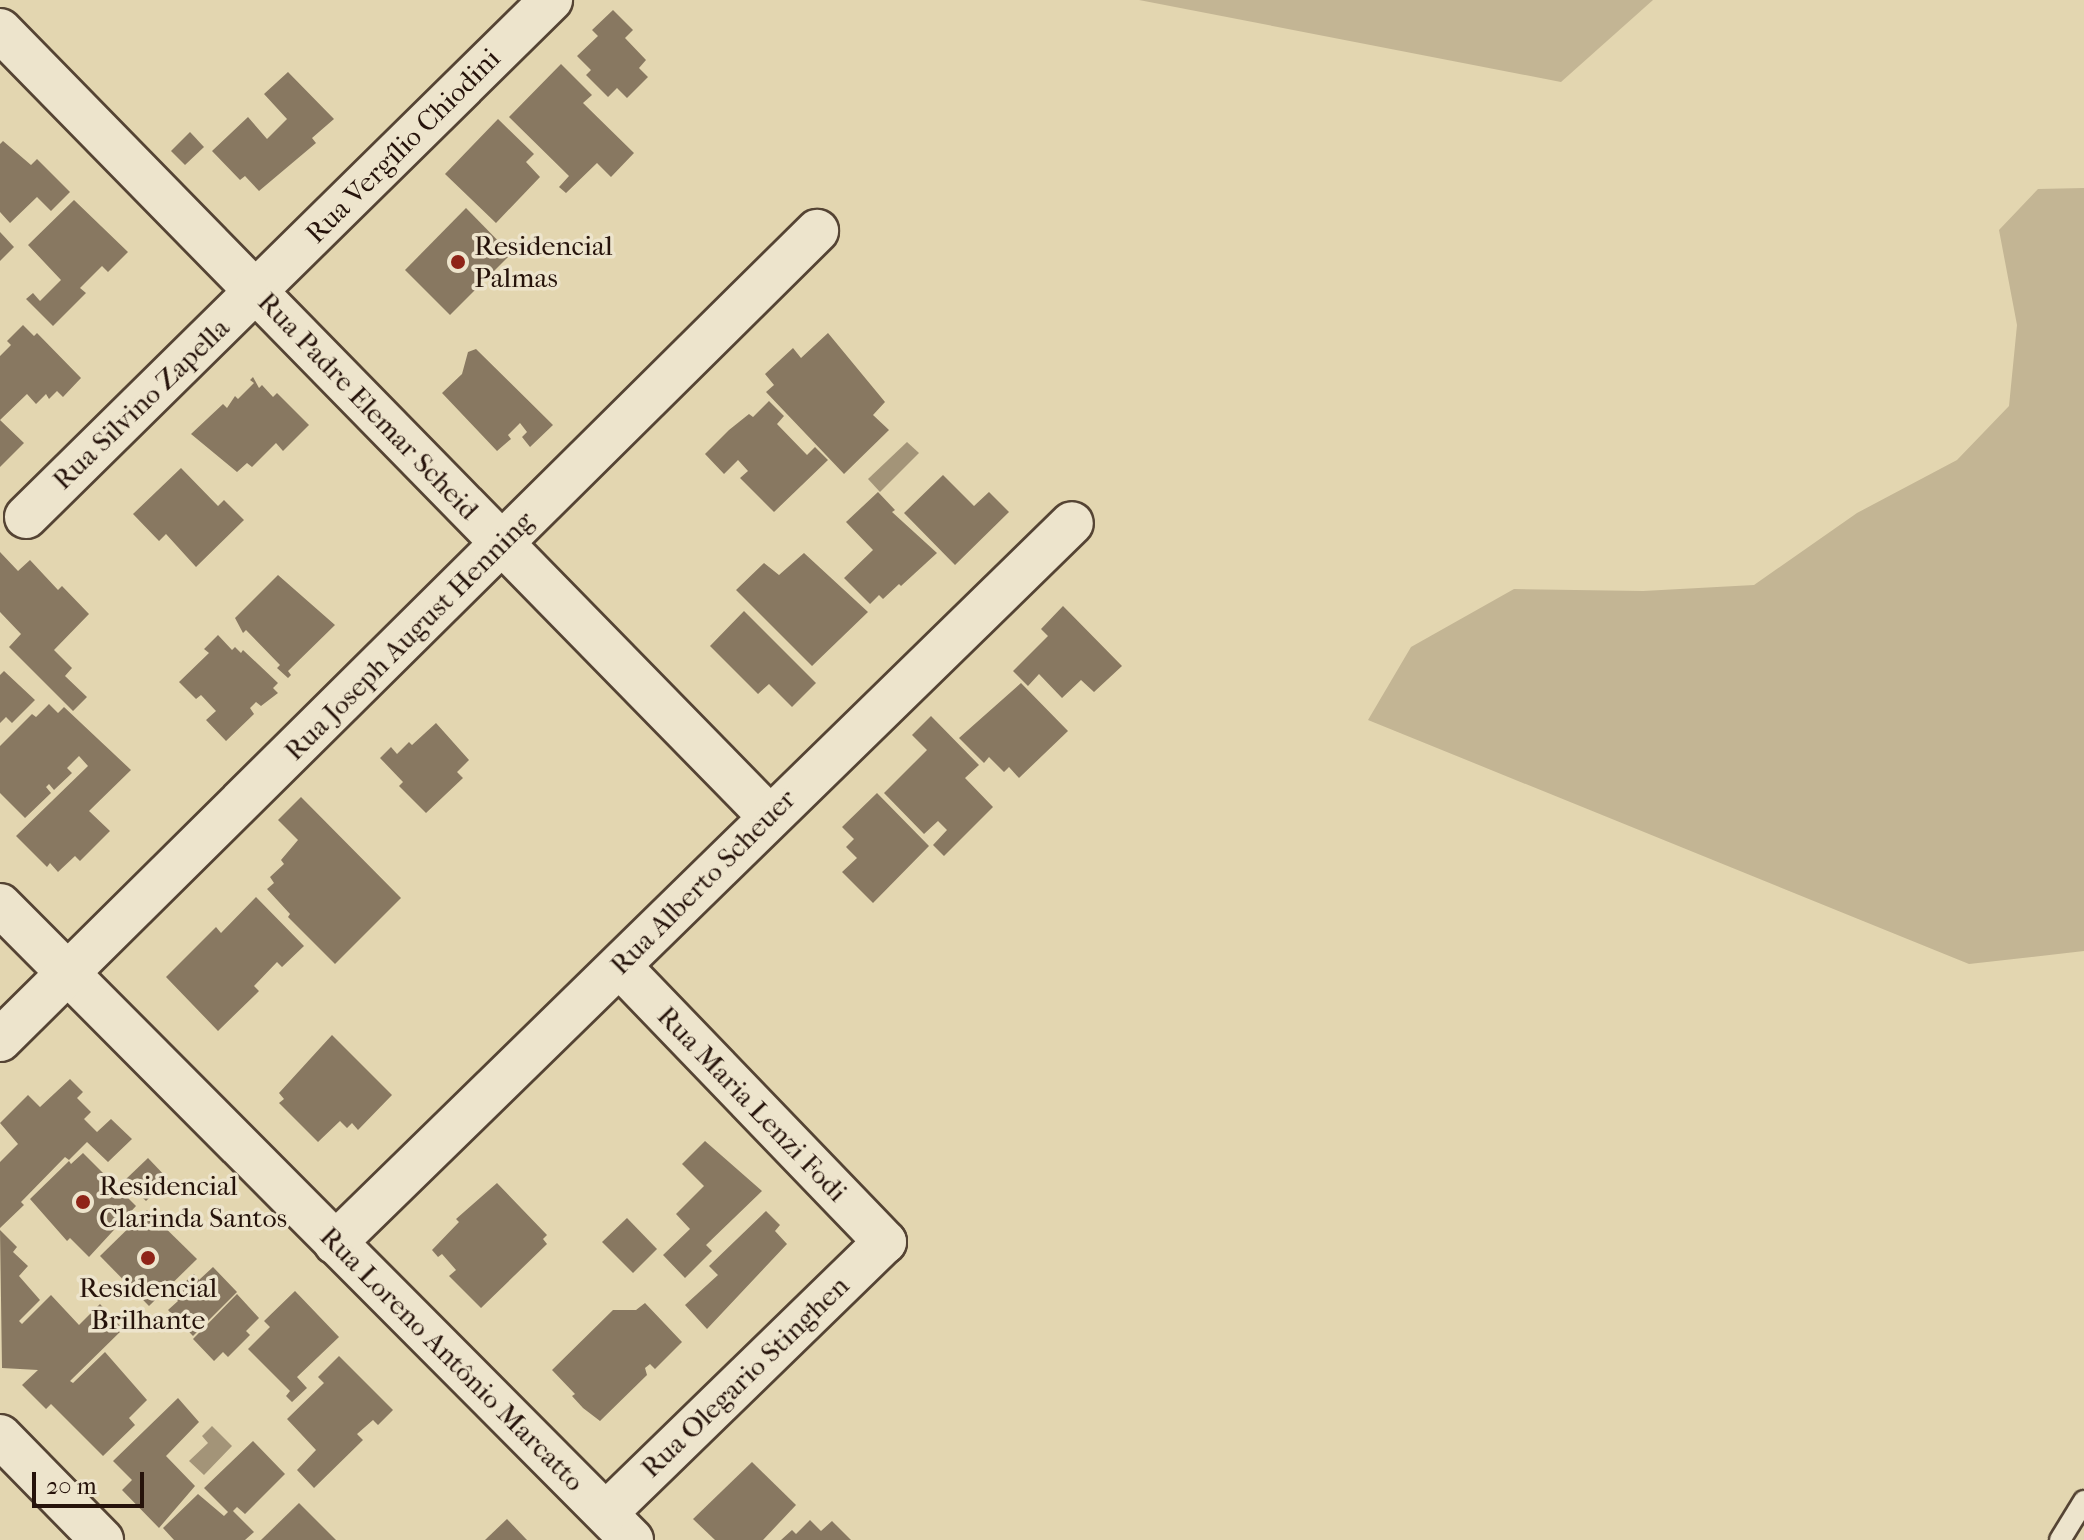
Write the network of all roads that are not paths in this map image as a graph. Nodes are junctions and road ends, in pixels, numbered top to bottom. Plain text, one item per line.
1 (551, 0) edge
2 (0, 30) edge
3 (817, 231) dead end
4 (255, 292) junction
5 (26, 517) dead end
6 (1072, 523) dead end
7 (502, 543) junction
8 (769, 816) junction
9 (0, 905) edge
10 (619, 966) junction
11 (67, 974) junction
12 (0, 1040) edge
13 (885, 1242) joint
14 (335, 1243) junction
15 (0, 1436) edge
16 (2084, 1501) edge
17 (619, 1526) edge
18 (102, 1540) edge
19 (2060, 1540) edge

1 - 4 street, Rua Vergílio Chiodini
2 - 4 street, Rua Padre Elemar Scheid
3 - 7 street, Rua Joseph August Henning
4 - 5 street, Rua Silvino Zapella
4 - 7 street, Rua Padre Elemar Scheid
6 - 8 street, Rua Alberto Scheuer
7 - 8 street, Rua Padre Elemar Scheid
7 - 11 street, Rua Joseph August Henning
8 - 10 street, Rua Alberto Scheuer
9 - 11 street, Rua Loreno Antônio Marcatto
10 - 13 street, Rua Maria Lenzi Fodi
10 - 14 street, Rua Alberto Scheuer
11 - 12 street, Rua Joseph August Henning
11 - 14 street, Rua Loreno Antônio Marcatto
13 - 17 street, Rua Olegario Stinghen
14 - 17 street, Rua Loreno Antônio Marcatto
15 - 18 street
16 - 19 lane

